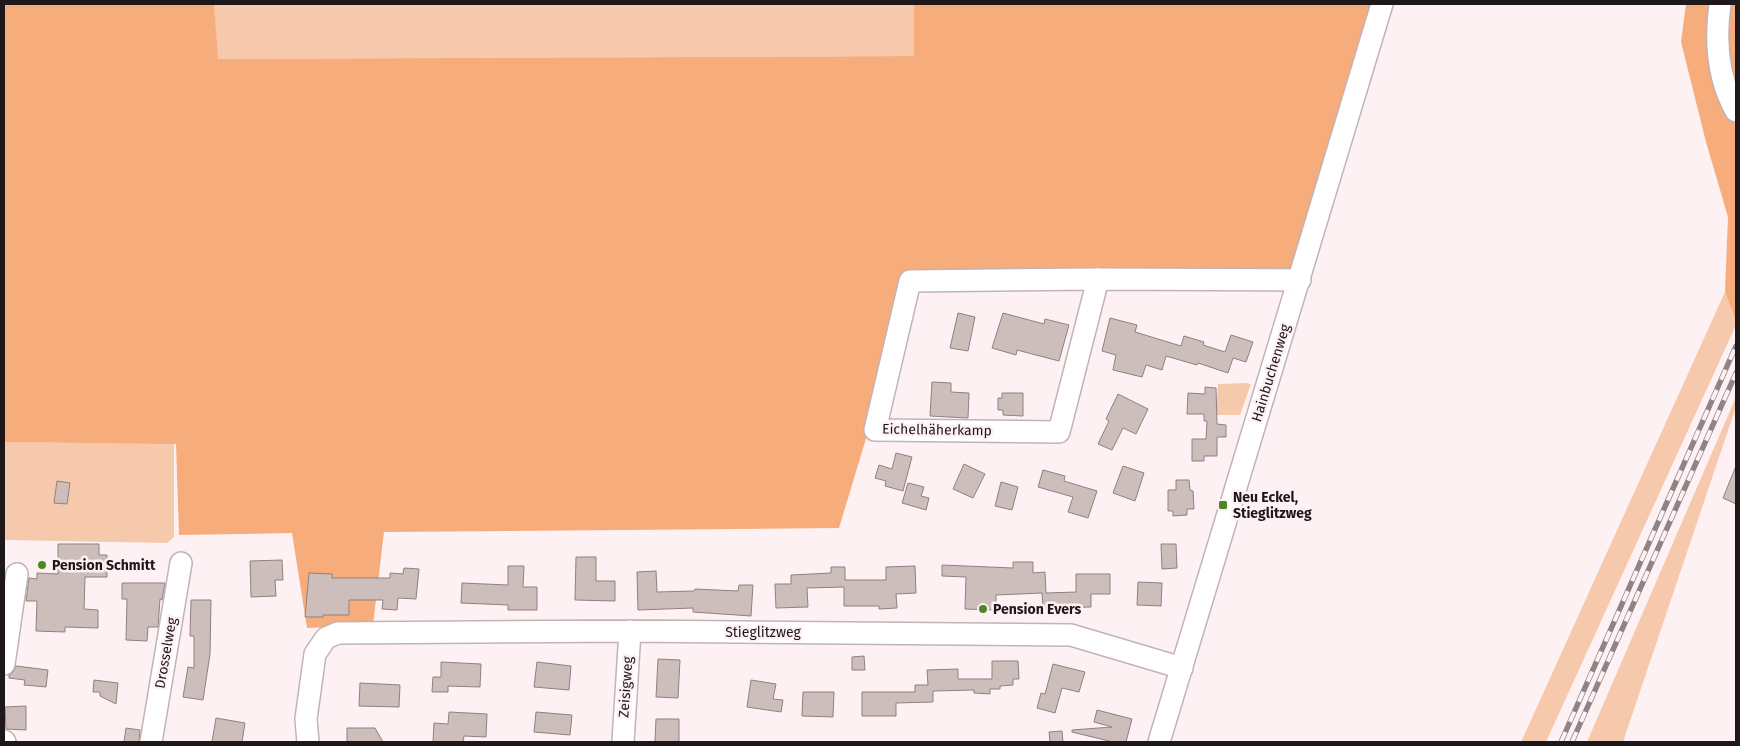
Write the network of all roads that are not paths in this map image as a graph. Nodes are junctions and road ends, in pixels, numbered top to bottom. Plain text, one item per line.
1 (1382, 4) edge
2 (1720, 4) edge
3 (1736, 111) edge
4 (1098, 279) junction
5 (1300, 280) junction
6 (181, 563) dead end
7 (17, 574) dead end
8 (630, 631) junction
9 (4, 664) edge
10 (1182, 668) junction
11 (151, 742) edge
12 (308, 742) edge
13 (623, 742) edge
14 (1159, 742) edge

1 - 5 street, Hainbuchenweg
2 - 3 street
4 - 4 street, Eichelhäherkamp
4 - 5 street, Eichelhäherkamp
5 - 10 street, Hainbuchenweg
6 - 11 street, Drosselweg
7 - 9 street
8 - 10 street, Stieglitzweg
8 - 12 street, Stieglitzweg
8 - 13 street, Zeisigweg
10 - 14 street, Hainbuchenweg

